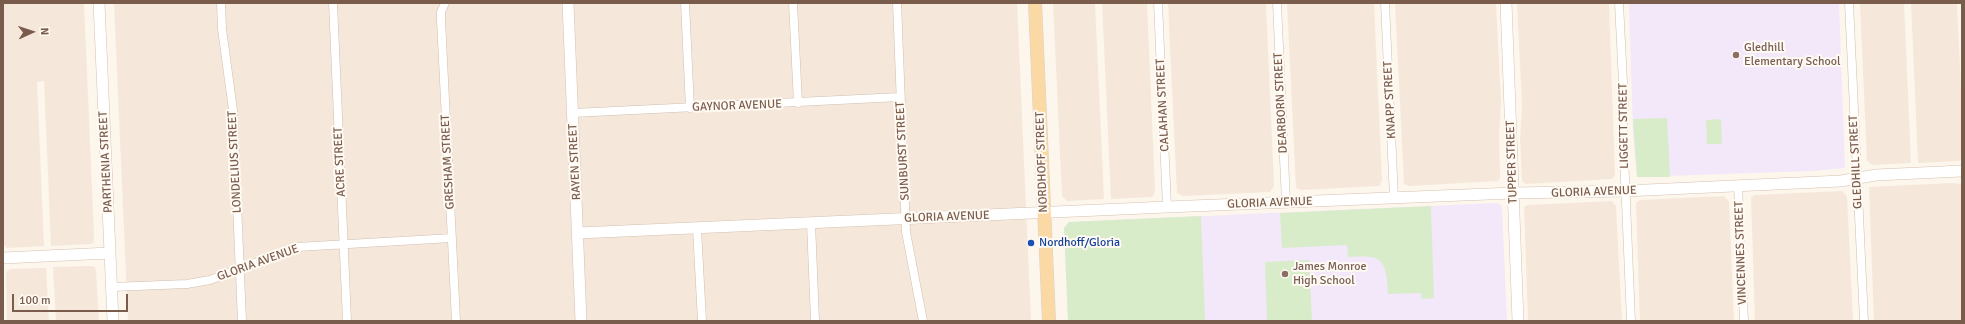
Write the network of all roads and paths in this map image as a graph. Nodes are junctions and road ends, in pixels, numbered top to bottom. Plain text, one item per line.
1 (99, 3) edge
2 (221, 3) edge
3 (332, 3) edge
4 (444, 3) edge
5 (568, 3) edge
6 (685, 3) edge
7 (793, 3) edge
8 (896, 3) edge
9 (1035, 3) edge
10 (1158, 3) edge
11 (1276, 3) edge
12 (1385, 3) edge
13 (1506, 3) edge
14 (1619, 3) edge
15 (1849, 3) edge
16 (900, 97) junction
17 (798, 103) junction
18 (690, 108) junction
19 (573, 113) junction
20 (1962, 171) edge
21 (1857, 178) junction
22 (1738, 185) junction
23 (1626, 191) junction
24 (1513, 193) junction
25 (1394, 198) junction
26 (1286, 202) junction
27 (1167, 207) junction
28 (1044, 212) junction
29 (907, 218) junction
30 (811, 223) junction
31 (697, 229) junction
32 (578, 233) junction
33 (452, 238) junction
34 (343, 243) junction
35 (110, 253) junction
36 (3, 258) edge
37 (240, 267) junction
38 (112, 287) junction
39 (113, 321) edge
40 (242, 321) edge
41 (347, 321) edge
42 (456, 321) edge
43 (581, 321) edge
44 (702, 321) edge
45 (815, 321) edge
46 (923, 321) edge
47 (1049, 321) edge
48 (1518, 321) edge
49 (1632, 321) edge
50 (1744, 321) edge
51 (1864, 321) edge

1 - 35 street, PARTHENIA STREET
2 - 37 street, LONDELIUS STREET
3 - 34 street, ACRE STREET
4 - 33 street, GRESHAM STREET
5 - 19 street, RAYEN STREET
6 - 18 street
7 - 17 street
8 - 16 street, SUNBURST STREET
9 - 28 main road, NORDHOFF STREET
10 - 27 street, CALAHAN STREET
11 - 26 street, DEARBORN STREET
12 - 25 street, KNAPP STREET
13 - 24 street, TUPPER STREET
14 - 23 street, LIGGETT STREET
15 - 21 street, GLEDHILL STREET
16 - 17 street, GAYNOR AVENUE
16 - 29 street, SUNBURST STREET
17 - 18 street, GAYNOR AVENUE
18 - 19 street, GAYNOR AVENUE
19 - 32 street, RAYEN STREET
20 - 21 street, GLORIA AVENUE
21 - 22 street, GLORIA AVENUE
21 - 51 street, GLEDHILL STREET
22 - 23 street, GLORIA AVENUE
22 - 50 street, VINCENNES STREET
23 - 24 street, GLORIA AVENUE
23 - 49 street, LIGGETT STREET
24 - 25 street, GLORIA AVENUE
24 - 48 street, TUPPER STREET
25 - 26 street, GLORIA AVENUE
26 - 27 street, GLORIA AVENUE
27 - 28 street, GLORIA AVENUE
28 - 29 street, GLORIA AVENUE
28 - 47 main road, NORDHOFF STREET
29 - 30 street, GLORIA AVENUE
29 - 46 street, SUNBURST STREET
30 - 31 street, GLORIA AVENUE
30 - 45 street
31 - 32 street, GLORIA AVENUE
31 - 44 street
32 - 43 street, RAYEN STREET
33 - 34 street, GLORIA AVENUE
33 - 42 street, GRESHAM STREET
34 - 37 street, GLORIA AVENUE
34 - 41 street, ACRE STREET
35 - 36 street
35 - 38 street, PARTHENIA STREET
37 - 38 street, GLORIA AVENUE
37 - 40 street, LONDELIUS STREET
38 - 39 street, PARTHENIA STREET

